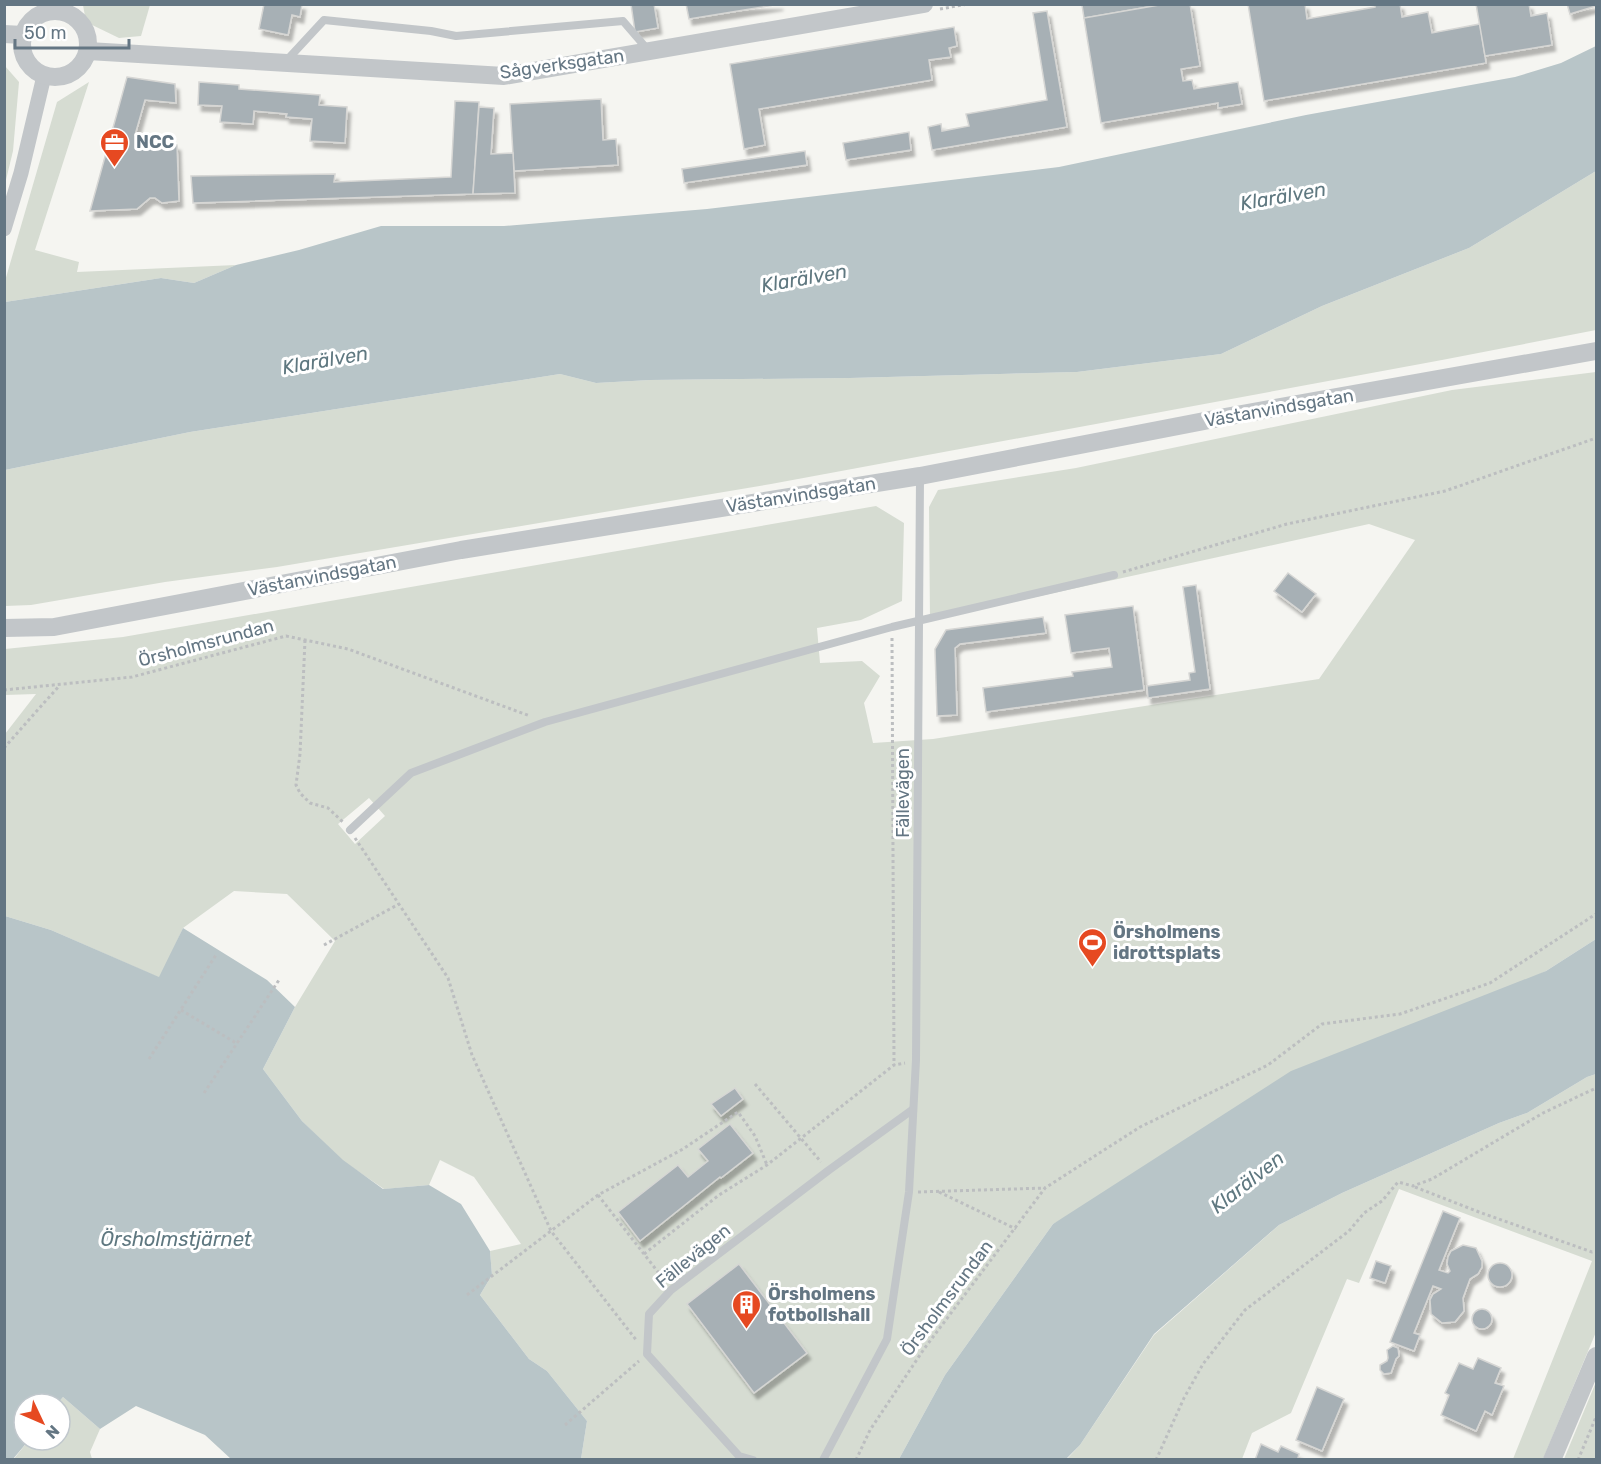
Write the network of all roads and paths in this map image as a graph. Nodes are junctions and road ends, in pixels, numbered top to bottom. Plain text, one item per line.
1 (924, 4) edge
2 (58, 8) edge
3 (4, 34) edge
4 (23, 35) junction
5 (88, 51) junction
6 (649, 51) junction
7 (284, 63) junction
8 (44, 76) junction
9 (4, 229) edge
10 (1596, 351) edge
11 (1596, 438) edge
12 (920, 476) junction
13 (1114, 575) joint
14 (919, 621) junction
15 (892, 627) junction
16 (4, 628) edge
17 (304, 640) junction
18 (60, 685) junction
19 (4, 690) edge
20 (545, 722) junction
21 (4, 748) edge
22 (350, 830) junction
23 (399, 904) junction
24 (1596, 914) edge
25 (324, 945) dead end
26 (216, 955) dead end
27 (279, 980) dead end
28 (181, 1010) junction
29 (236, 1043) junction
30 (148, 1059) dead end
31 (916, 1060) junction
32 (894, 1065) junction
33 (755, 1084) dead end
34 (1596, 1088) edge
35 (204, 1093) dead end
36 (912, 1110) junction
37 (801, 1139) junction
38 (767, 1165) junction
39 (829, 1170) junction
40 (1413, 1186) junction
41 (1046, 1188) junction
42 (936, 1191) junction
43 (909, 1192) junction
44 (598, 1195) junction
45 (1016, 1229) junction
46 (551, 1231) junction
47 (1596, 1251) edge
48 (644, 1254) junction
49 (672, 1290) junction
50 (467, 1295) dead end
51 (648, 1354) junction
52 (1596, 1356) edge
53 (1596, 1418) edge
54 (566, 1425) dead end
55 (753, 1460) edge
56 (823, 1460) edge
57 (856, 1460) edge
58 (1156, 1460) edge
59 (1552, 1460) edge
60 (1578, 1460) edge

1 - 6 street, Sågverksgatan
2 - 4 street
2 - 5 street
3 - 4 street
4 - 8 street
5 - 7 street, Sågverksgatan
5 - 8 street
6 - 7 street, Sågverksgatan
6 - 7 lane
8 - 9 street
10 - 12 street, Västanvindsgatan
11 - 13 path
12 - 14 lane, Fällevägen
12 - 16 street, Västanvindsgatan
13 - 14 lane
14 - 15 lane
14 - 31 lane, Fällevägen
15 - 20 lane
15 - 32 path
17 - 18 path, Örsholmsrundan
17 - 20 path, Örsholmsrundan
17 - 22 path
18 - 19 path, Örsholmsrundan
18 - 21 path
20 - 22 lane
22 - 23 path
23 - 25 path
23 - 46 path
24 - 41 path
26 - 28 path
27 - 29 path
28 - 29 path
28 - 30 path
29 - 35 path
31 - 32 path
31 - 36 lane, Fällevägen
32 - 37 path
33 - 37 path
34 - 40 path
36 - 39 lane, Fällevägen
36 - 43 lane, Fällevägen
37 - 38 path
37 - 39 path
38 - 44 path
38 - 48 path
39 - 49 lane, Fällevägen
40 - 47 path
40 - 58 path
41 - 42 path
41 - 45 path
42 - 43 path
42 - 45 path, Örsholmsrundan
43 - 56 lane, Fällevägen
44 - 46 path
44 - 48 path
45 - 57 path, Örsholmsrundan
46 - 50 path
46 - 51 path
48 - 49 path
49 - 51 lane, Fällevägen
51 - 54 path
51 - 55 lane
52 - 59 street
53 - 60 path

